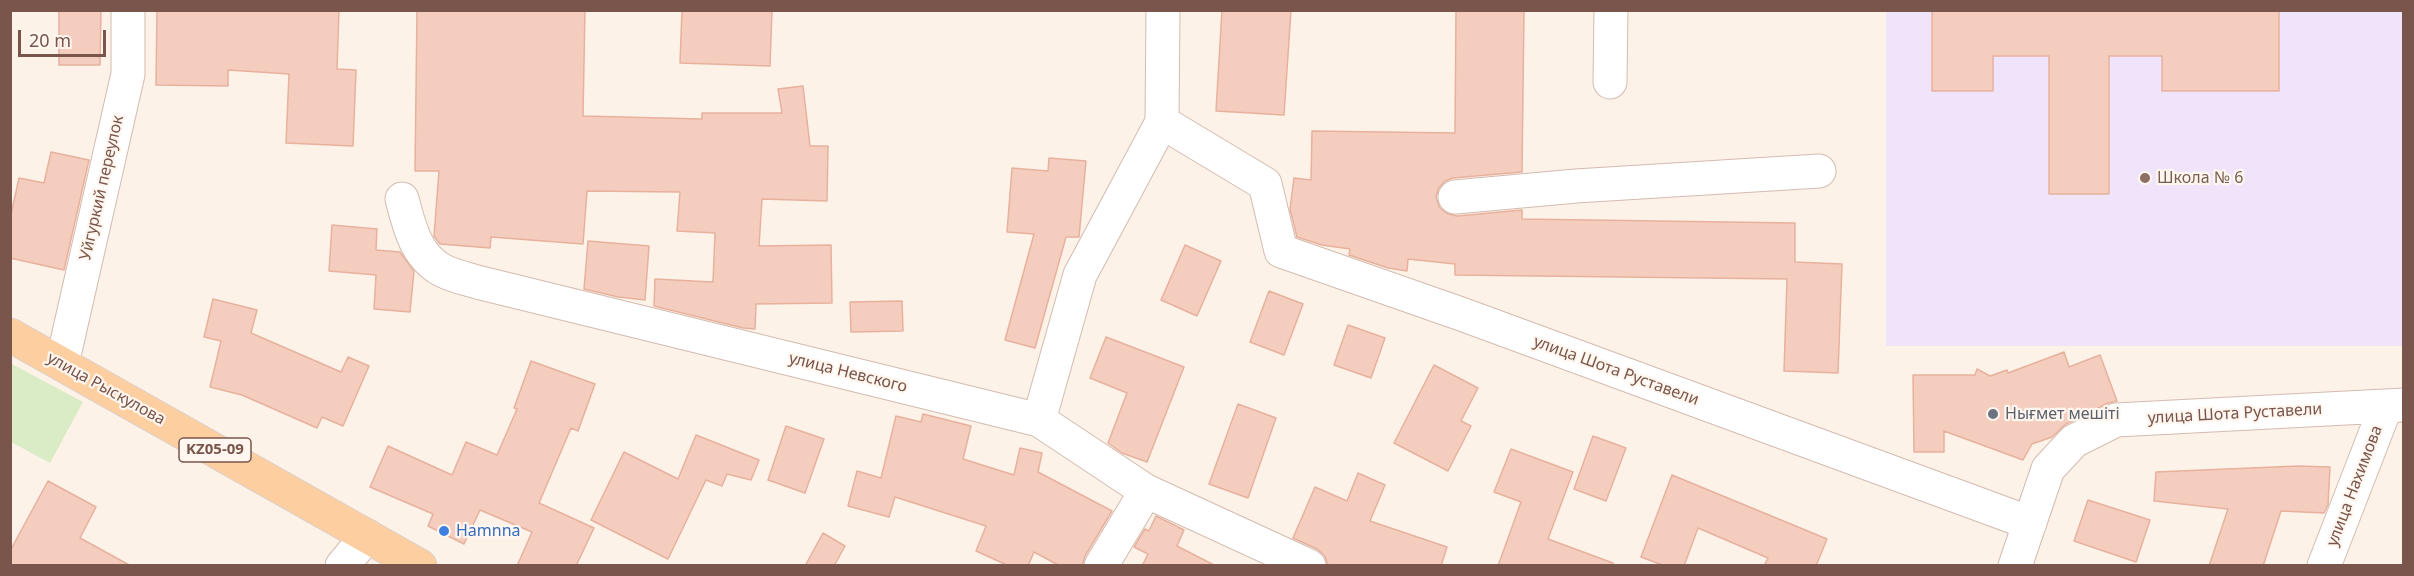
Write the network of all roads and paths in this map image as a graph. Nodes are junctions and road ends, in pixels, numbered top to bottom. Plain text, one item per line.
1 (128, 10) edge
2 (1163, 10) edge
3 (1611, 10) edge
4 (1610, 82) dead end
5 (1162, 122) junction
6 (1819, 171) dead end
7 (1455, 197) dead end
8 (402, 199) dead end
9 (10, 335) edge
10 (62, 364) junction
11 (2395, 406) edge
12 (1039, 420) junction
13 (1146, 491) junction
14 (2030, 523) junction
15 (367, 536) junction
16 (342, 566) edge
17 (420, 566) edge
18 (1101, 566) edge
19 (1309, 566) edge
20 (2015, 566) edge
21 (2324, 566) edge

1 - 10 street, Уйгуркий переулок
2 - 5 street
3 - 4 street
5 - 12 street
5 - 14 street, улица Шота Руставели
6 - 7 street
8 - 12 street, улица Невского
9 - 10 main road, улица Рыскулова / KZ05-09
10 - 15 main road, улица Рыскулова / KZ05-09
11 - 14 street, улица Шота Руставели
11 - 21 street, улица Нахимова
12 - 13 street, улица Невского
13 - 18 street
13 - 19 street, улица Невского
14 - 20 street
15 - 16 street
15 - 17 main road, улица Рыскулова / KZ05-09

